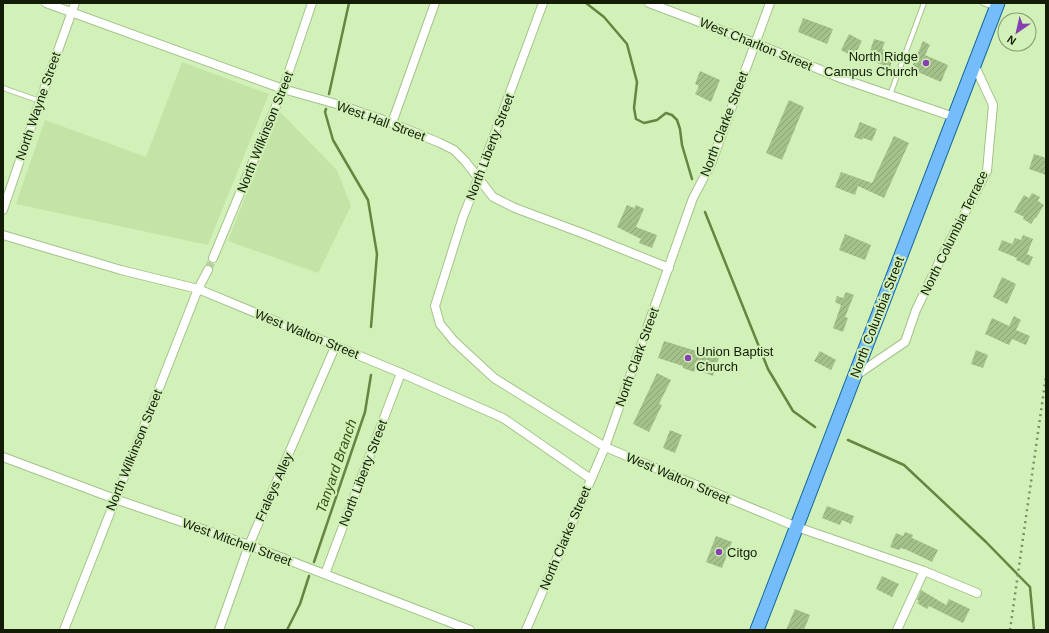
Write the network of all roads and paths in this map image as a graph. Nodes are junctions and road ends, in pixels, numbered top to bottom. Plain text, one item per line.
1 (46, 3) edge
2 (75, 3) edge
3 (312, 3) edge
4 (435, 3) edge
5 (543, 3) edge
6 (649, 3) edge
7 (770, 3) edge
8 (924, 3) edge
9 (983, 3) edge
10 (997, 6) edge
11 (71, 12) junction
12 (755, 43) junction
13 (974, 64) junction
14 (3, 88) edge
15 (283, 89) junction
16 (890, 95) junction
17 (40, 101) junction
18 (954, 117) junction
19 (392, 123) junction
20 (478, 179) junction
21 (3, 209) edge
22 (3, 235) edge
23 (213, 258) tunnel mouth
24 (668, 268) junction
25 (208, 270) tunnel mouth
26 (198, 289) junction
27 (439, 292) joint
28 (335, 347) junction
29 (400, 373) junction
30 (854, 377) junction
31 (605, 447) junction
32 (3, 457) edge
33 (591, 479) junction
34 (115, 499) junction
35 (797, 527) junction
36 (249, 545) junction
37 (924, 571) junction
38 (325, 574) junction
39 (977, 593) dead end
40 (64, 630) edge
41 (219, 630) edge
42 (470, 630) edge
43 (526, 630) edge
44 (757, 630) edge
45 (897, 630) edge

1 - 11 street, West Hall Street
2 - 11 street, North Wayne Street
3 - 15 street, North Wilkinson Street
4 - 19 street
5 - 20 street, North Liberty Street
6 - 12 street, West Charlton Street
7 - 12 street, North Clarke Street
8 - 16 lane
9 - 10 lane
10 - 13 main road, North Columbia Street
11 - 15 street, West Hall Street
11 - 17 street, North Wayne Street
12 - 16 street, West Charlton Street
12 - 24 street, North Clarke Street
13 - 18 main road, North Columbia Street
13 - 30 street, North Columbia Terrace
14 - 17 lane
15 - 19 street, West Hall Street
15 - 23 street, North Wilkinson Street
16 - 18 street, West Charlton Street
17 - 21 street, North Wayne Street
18 - 30 main road, North Columbia Street
19 - 20 street, West Hall Street
20 - 24 street, West Hall Street
20 - 27 street, North Liberty Street
22 - 26 street, West Walton Street
24 - 31 street, North Clark Street
25 - 26 street, North Wilkinson Street
26 - 28 street, West Walton Street
26 - 34 street, North Wilkinson Street
27 - 31 street, West Walton Street
28 - 29 street, West Walton Street
28 - 36 street, Fraleys Alley
29 - 33 street, West Walton Street
29 - 38 street, North Liberty Street
30 - 35 main road, North Columbia Street
31 - 33 street, North Clarke Street
31 - 35 street, West Walton Street
32 - 34 street, West Mitchell Street
33 - 43 street, North Clarke Street
34 - 36 street, West Mitchell Street
34 - 40 street, North Wilkinson Street
35 - 37 street, West Walton Street
35 - 44 main road, North Columbia Street
36 - 38 street, West Mitchell Street
36 - 41 street, Fraleys Alley
37 - 39 street, West Walton Street
37 - 45 street
38 - 42 street, West Mitchell Street

